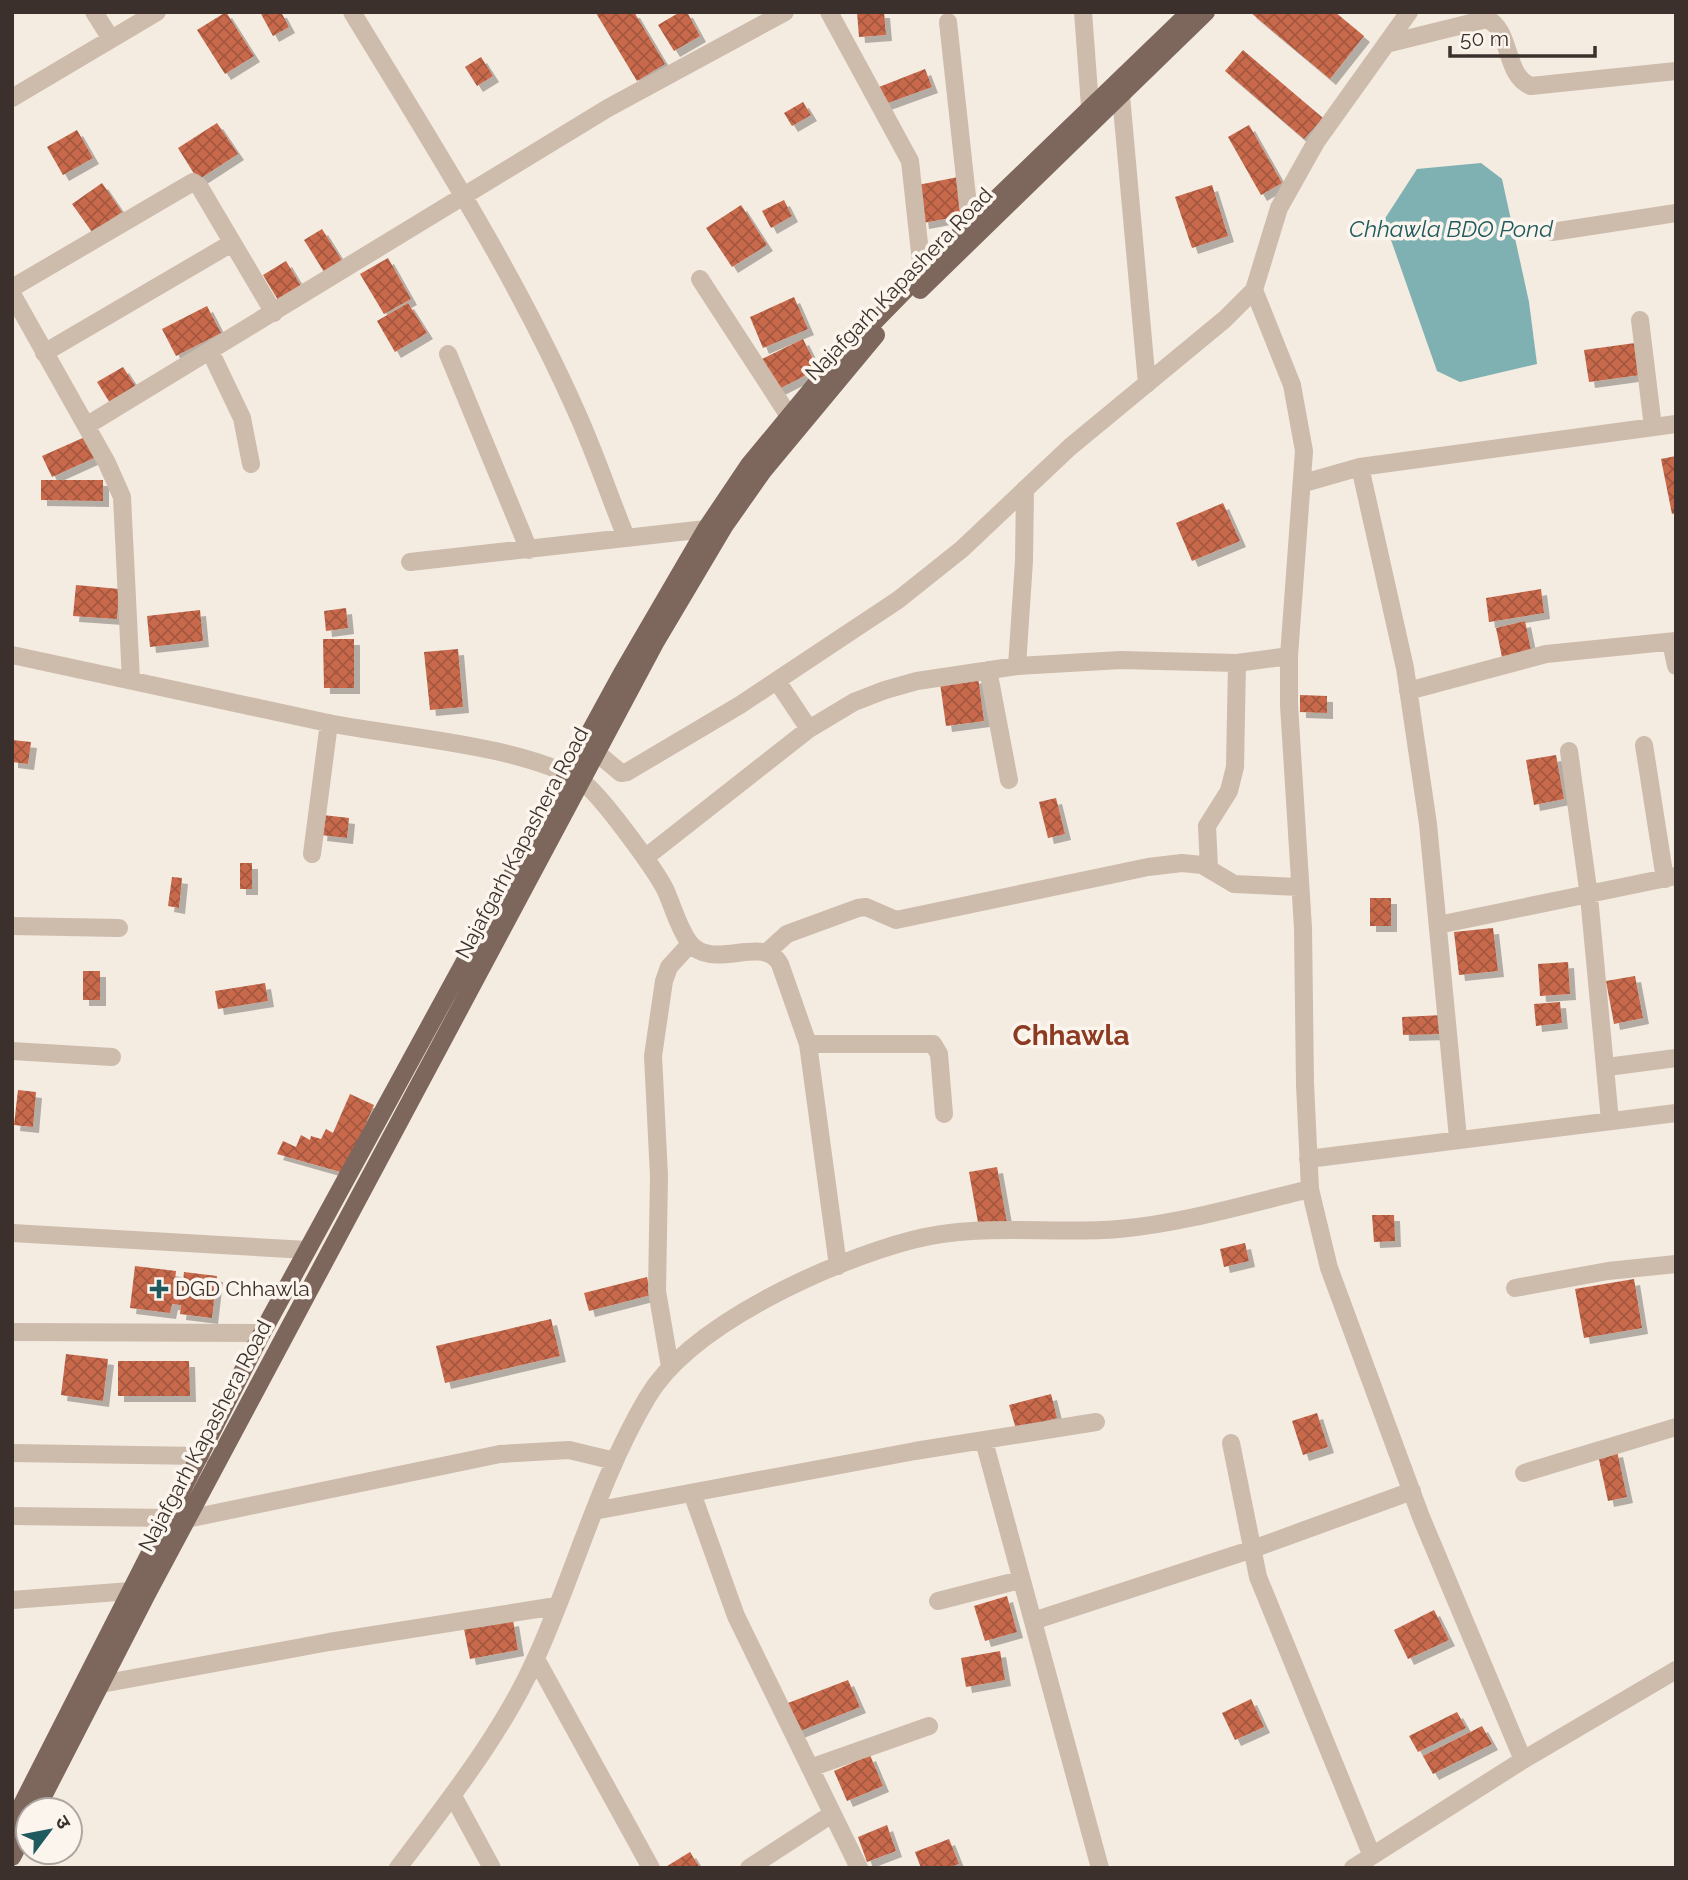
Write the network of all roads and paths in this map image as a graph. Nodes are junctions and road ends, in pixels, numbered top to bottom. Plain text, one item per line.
1 (94, 12) edge
2 (157, 12) edge
3 (352, 12) edge
4 (785, 12) edge
5 (829, 12) edge
6 (1083, 12) edge
7 (1190, 12) edge
8 (1206, 12) edge
9 (1409, 12) edge
10 (948, 22) dead end
11 (111, 39) junction
12 (1386, 44) junction
13 (1676, 71) edge
14 (1121, 96) junction
15 (12, 98) edge
16 (1090, 107) junction
17 (464, 195) junction
18 (1676, 213) edge
19 (970, 224) junction
20 (1552, 232) dead end
21 (232, 243) junction
22 (922, 271) junction
23 (700, 279) dead end
24 (12, 288) edge
25 (1254, 290) junction
26 (12, 294) edge
27 (274, 313) junction
28 (1640, 320) dead end
29 (210, 351) junction
30 (44, 353) junction
31 (448, 355) dead end
32 (1147, 384) junction
33 (789, 416) junction
34 (1676, 424) edge
35 (86, 426) junction
36 (1653, 427) junction
37 (251, 464) dead end
38 (1360, 467) junction
39 (1304, 483) junction
40 (1025, 489) junction
41 (706, 529) junction
42 (626, 537) junction
43 (529, 550) junction
44 (410, 562) dead end
45 (1673, 641) edge
46 (12, 654) edge
47 (1289, 656) junction
48 (1237, 663) junction
49 (1017, 666) junction
50 (1676, 666) edge
51 (988, 670) junction
52 (131, 680) junction
53 (777, 681) junction
54 (1408, 691) junction
55 (329, 723) junction
56 (809, 729) junction
57 (1644, 745) dead end
58 (1569, 751) dead end
59 (597, 753) junction
60 (574, 779) junction
61 (1009, 780) dead end
62 (312, 854) dead end
63 (646, 856) junction
64 (1209, 867) junction
65 (1670, 878) edge
66 (1300, 887) junction
67 (1589, 895) junction
68 (1438, 925) junction
69 (12, 926) edge
70 (119, 928) dead end
71 (690, 944) junction
72 (767, 952) junction
73 (808, 1044) junction
74 (12, 1051) edge
75 (112, 1057) dead end
76 (1676, 1058) edge
77 (1607, 1067) junction
78 (1676, 1113) edge
79 (944, 1114) dead end
80 (1610, 1121) junction
81 (1458, 1138) junction
82 (1308, 1158) junction
83 (1310, 1189) junction
84 (12, 1233) edge
85 (307, 1250) junction
86 (1676, 1264) edge
87 (838, 1266) junction
88 (1515, 1288) dead end
89 (12, 1332) edge
90 (262, 1333) junction
91 (670, 1367) junction
92 (1096, 1422) dead end
93 (1676, 1427) edge
94 (984, 1441) junction
95 (1231, 1443) dead end
96 (12, 1453) edge
97 (201, 1455) junction
98 (615, 1461) junction
99 (1524, 1472) dead end
100 (1412, 1491) junction
101 (692, 1493) junction
102 (594, 1511) junction
103 (12, 1516) edge
104 (179, 1519) junction
105 (1250, 1550) junction
106 (1020, 1580) junction
107 (131, 1591) junction
108 (12, 1600) edge
109 (938, 1601) dead end
110 (556, 1606) junction
111 (1033, 1621) junction
112 (536, 1659) junction
113 (1676, 1670) edge
114 (101, 1684) junction
115 (929, 1726) dead end
116 (1523, 1760) junction
117 (810, 1768) junction
118 (43, 1796) edge
119 (453, 1796) junction
120 (832, 1814) junction
121 (12, 1824) edge
122 (1372, 1856) junction
123 (398, 1868) edge
124 (492, 1868) edge
125 (651, 1868) edge
126 (749, 1868) edge
127 (859, 1868) edge
128 (1100, 1868) edge
129 (1353, 1868) edge

1 - 11 street
2 - 11 street
3 - 17 street
4 - 17 street
5 - 22 street
6 - 16 street
7 - 16 main road
8 - 14 main road, Najafgarh Kapashera Road
9 - 12 street
10 - 19 street
11 - 15 street
12 - 13 street
12 - 25 street
14 - 32 street
14 - 59 main road, Najafgarh Kapashera Road
16 - 19 main road
17 - 27 street
17 - 42 street
18 - 20 street
19 - 22 main road
21 - 24 street
21 - 27 street
21 - 30 street
22 - 33 main road
23 - 33 street
25 - 32 street
25 - 39 street
26 - 30 street
27 - 29 street
28 - 36 street
29 - 35 street
29 - 37 street
30 - 35 street
31 - 43 street
32 - 40 street
33 - 41 main road
34 - 36 street
35 - 52 street
36 - 38 street
38 - 39 street
38 - 54 street
39 - 47 street
40 - 49 street
40 - 53 street
41 - 42 street
41 - 60 main road
42 - 43 street
43 - 44 street
45 - 50 street
45 - 54 street
46 - 52 street
47 - 48 street
47 - 66 street
48 - 49 street
48 - 64 street
49 - 51 street
51 - 56 street
51 - 61 street
52 - 55 street
53 - 56 street
53 - 59 street
54 - 68 street
55 - 60 street
55 - 62 street
56 - 63 street
57 - 65 street
58 - 67 street
59 - 60 main road, Najafgarh Kapashera Road
60 - 63 street
60 - 85 main road
60 - 104 main road, Najafgarh Kapashera Road
63 - 71 street
64 - 66 street
64 - 72 street
65 - 67 street
66 - 82 street
67 - 68 street
67 - 77 street
68 - 81 street
69 - 70 street
71 - 72 street
71 - 91 street
72 - 73 street
73 - 79 street
73 - 87 street
74 - 75 street
76 - 77 street
77 - 80 street
78 - 80 street
80 - 81 street
81 - 82 street
82 - 83 street
83 - 87 street
83 - 100 street
84 - 85 street
85 - 90 main road
86 - 88 street
87 - 91 street
89 - 90 street
90 - 97 main road
91 - 98 street
92 - 94 street
93 - 99 street
94 - 101 street
94 - 106 street
95 - 105 street
96 - 97 street
97 - 104 main road
98 - 102 street
98 - 104 street
100 - 105 street
100 - 116 street
101 - 102 street
101 - 117 street
102 - 110 street
103 - 104 street
104 - 107 main road
104 - 114 main road, Najafgarh Kapashera Road
105 - 111 street
105 - 122 street
106 - 109 street
106 - 111 street
107 - 108 street
107 - 121 main road
110 - 112 street
110 - 114 street
111 - 128 street
112 - 119 street
112 - 125 street
113 - 116 street
114 - 118 main road, Najafgarh Kapashera Road
115 - 117 street
116 - 122 street
117 - 120 street
119 - 123 street
119 - 124 street
120 - 126 street
120 - 127 street
122 - 129 street

